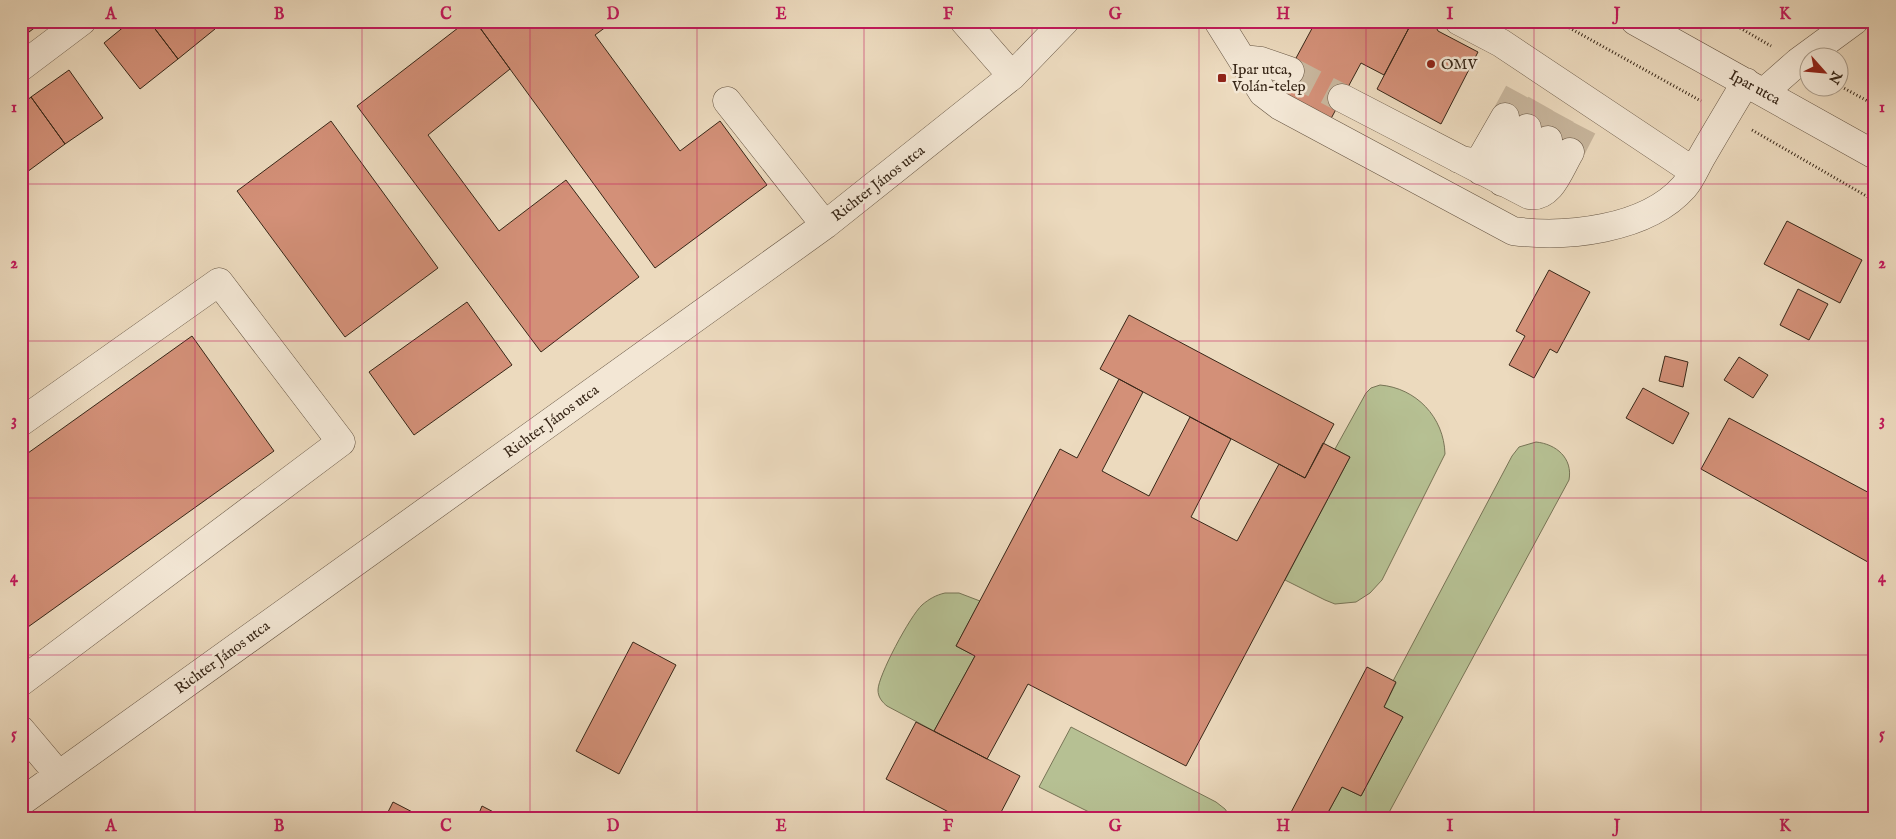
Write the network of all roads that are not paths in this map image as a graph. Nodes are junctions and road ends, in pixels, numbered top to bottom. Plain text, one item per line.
1 (82, 21) edge
2 (964, 21) edge
3 (1065, 21) edge
4 (1218, 21) edge
5 (1459, 21) edge
6 (1635, 21) edge
7 (1854, 21) edge
8 (1242, 60) junction
9 (21, 67) edge
10 (1290, 71) tunnel mouth
11 (1012, 76) junction
12 (1755, 87) junction
13 (1342, 98) tunnel mouth
14 (727, 101) dead end
15 (1875, 155) edge
16 (1481, 171) junction
17 (1693, 172) junction
18 (825, 225) junction
19 (21, 422) edge
20 (21, 682) edge
21 (21, 730) edge
22 (58, 774) junction
23 (21, 802) edge

1 - 9 street
2 - 11 street
3 - 11 street, Richter János utca
4 - 8 street
5 - 17 street
6 - 12 street, Ipar utca
7 - 12 street
8 - 10 street
8 - 17 street
11 - 18 street, Richter János utca
12 - 15 street, Ipar utca
12 - 17 street
13 - 16 street
14 - 18 street
16 - 16 street
18 - 22 street, Richter János utca
19 - 20 street
21 - 22 street
22 - 23 street, Richter János utca

